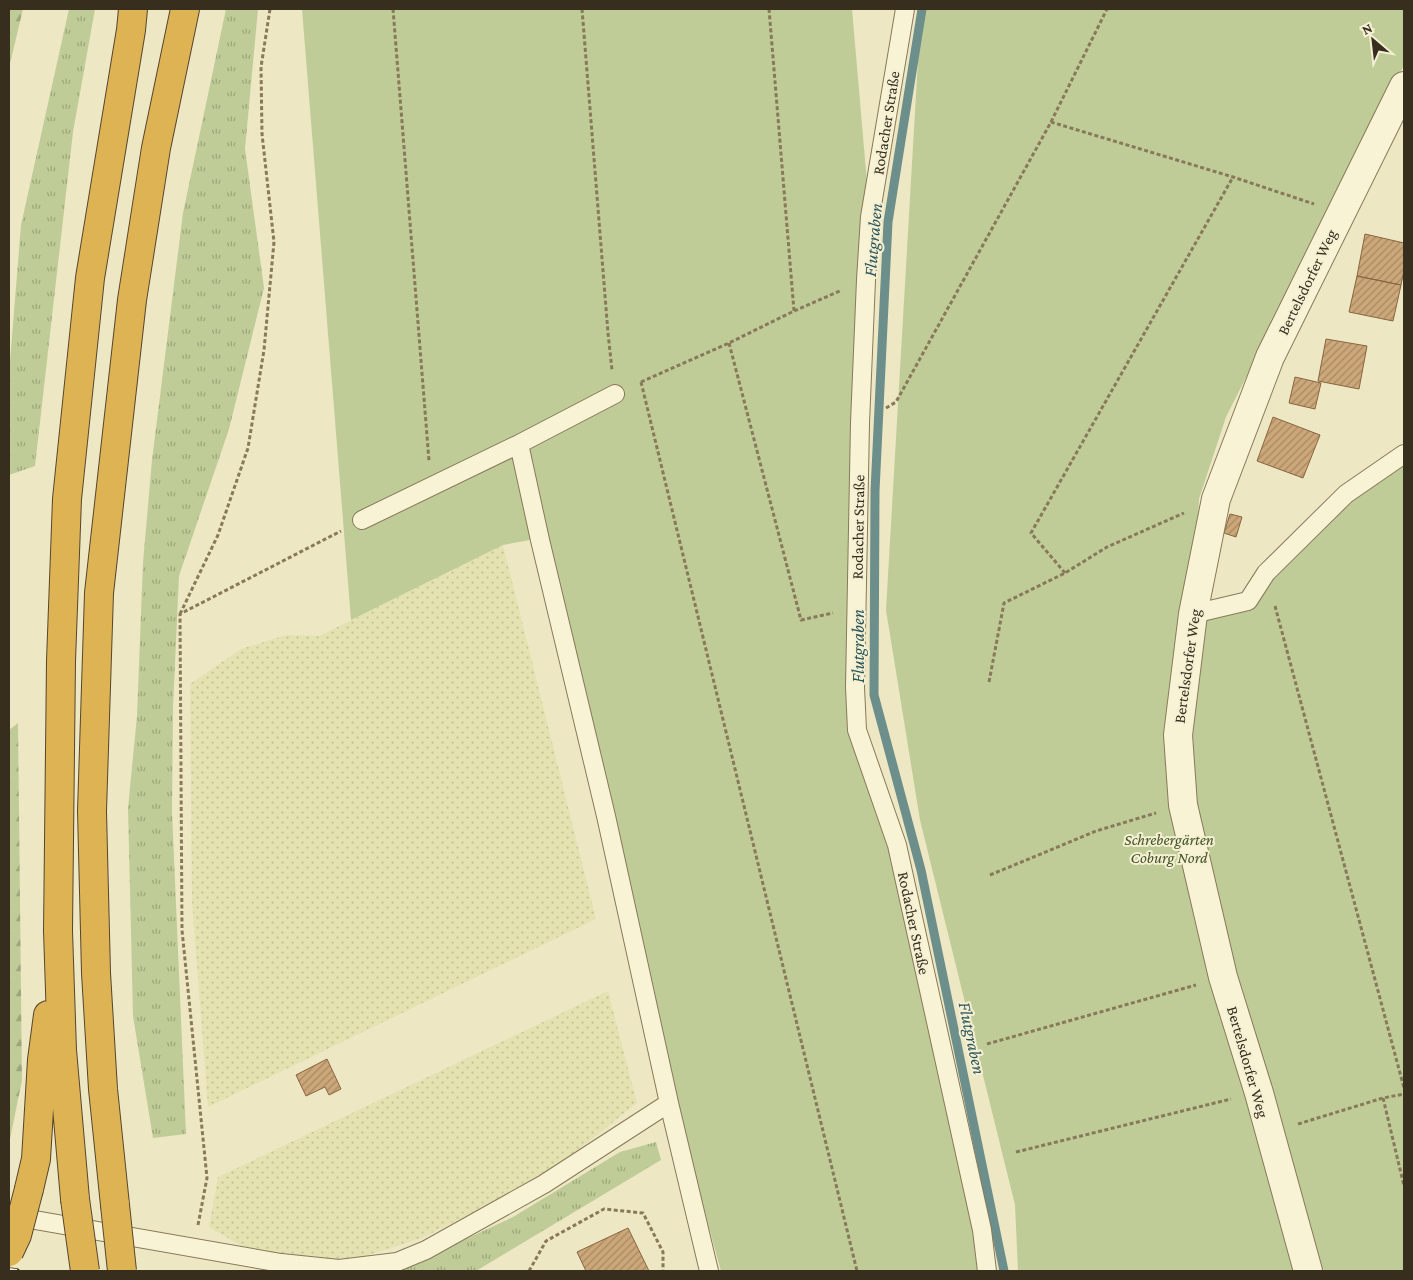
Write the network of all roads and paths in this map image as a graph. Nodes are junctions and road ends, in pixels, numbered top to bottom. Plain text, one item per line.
1 (185, 9) edge
2 (270, 9) edge
3 (393, 9) edge
4 (582, 9) edge
5 (769, 9) edge
6 (905, 9) edge
7 (1107, 9) edge
8 (133, 16) edge
9 (1404, 86) edge
10 (1051, 122) junction
11 (1233, 178) junction
12 (1341, 213) junction
13 (866, 280) junction
14 (794, 311) junction
15 (729, 343) junction
16 (641, 382) junction
17 (615, 394) junction
18 (896, 402) dead end
19 (519, 444) junction
20 (1404, 454) edge
21 (430, 487) junction
22 (1216, 499) junction
23 (362, 520) joint
24 (1065, 573) junction
25 (1266, 573) junction
26 (857, 608) junction
27 (180, 614) junction
28 (1193, 614) junction
29 (989, 682) dead end
30 (1183, 805) junction
31 (990, 874) dead end
32 (58, 932) junction
33 (1223, 977) junction
34 (987, 1044) dead end
35 (1404, 1088) edge
36 (1259, 1093) junction
37 (1404, 1094) edge
38 (1383, 1098) junction
39 (668, 1102) junction
40 (1268, 1133) junction
41 (1016, 1152) dead end
42 (1404, 1186) edge
43 (9, 1216) edge
44 (193, 1247) junction
45 (9, 1252) edge
46 (85, 1271) edge
47 (122, 1271) edge
48 (530, 1271) edge
49 (663, 1271) edge
50 (709, 1271) edge
51 (857, 1271) edge
52 (987, 1271) edge
53 (1308, 1271) edge

1 - 47 highway, bridge
2 - 27 path
3 - 21 path
4 - 17 path
5 - 14 path
6 - 13 lane, Rodacher Straße
7 - 10 path
8 - 32 highway
9 - 12 street, Bertelsdorfer Weg
10 - 11 path
10 - 18 path
11 - 12 path
11 - 24 path
12 - 22 street, Bertelsdorfer Weg
13 - 14 path
13 - 26 lane, Rodacher Straße
14 - 15 path
15 - 16 path
15 - 26 path
16 - 17 path
16 - 51 path
17 - 19 lane
19 - 21 lane
19 - 39 lane
20 - 25 lane
21 - 23 lane
22 - 24 path
22 - 28 street, Bertelsdorfer Weg
23 - 27 path
24 - 29 path
25 - 28 lane
25 - 35 path
26 - 52 lane, Rodacher Straße
27 - 44 path
28 - 30 street, Bertelsdorfer Weg
30 - 31 path
30 - 33 street, Bertelsdorfer Weg
32 - 45 highway, bridge
32 - 46 highway, bridge
33 - 34 path
33 - 36 street, Bertelsdorfer Weg
36 - 40 street, Bertelsdorfer Weg
36 - 41 path
37 - 38 path
38 - 40 path
38 - 42 path
39 - 44 lane
39 - 50 lane
40 - 53 street, Bertelsdorfer Weg
43 - 44 lane
48 - 49 path

